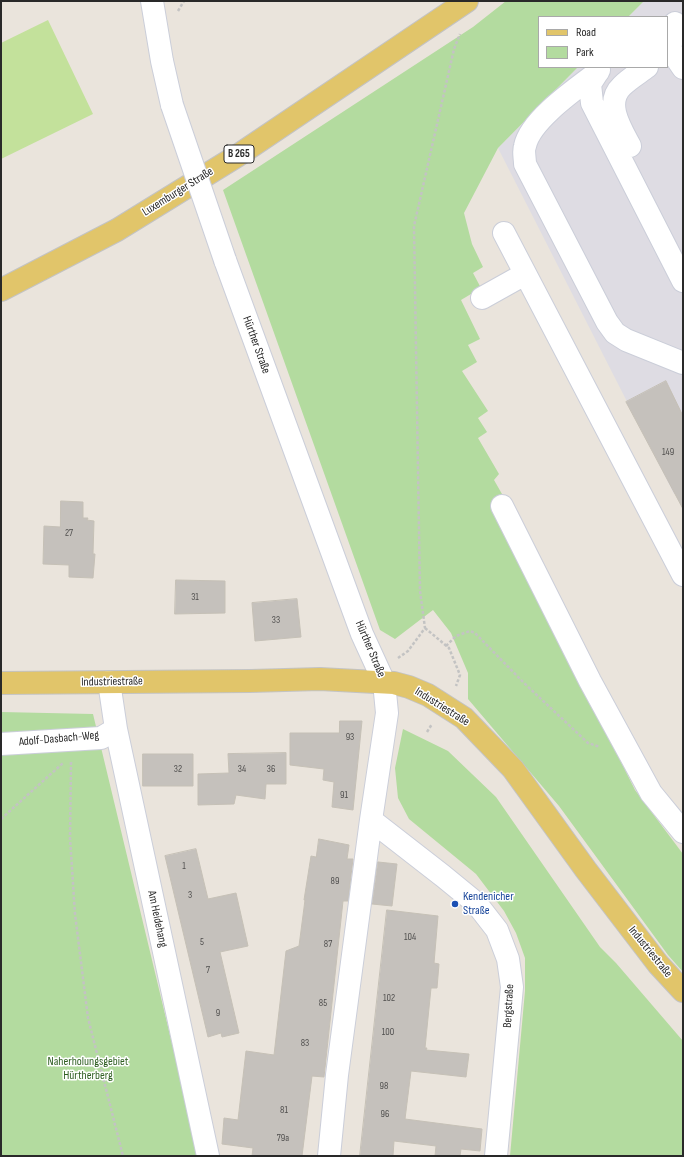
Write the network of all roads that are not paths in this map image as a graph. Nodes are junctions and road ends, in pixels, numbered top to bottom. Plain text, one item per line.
1 (152, 1) edge
2 (467, 1) edge
3 (674, 33) edge
4 (646, 68) edge
5 (683, 68) edge
6 (601, 69) edge
7 (504, 233) dead end
8 (683, 248) edge
9 (525, 274) junction
10 (683, 281) edge
11 (1, 290) edge
12 (482, 298) dead end
13 (683, 363) edge
14 (502, 506) dead end
15 (683, 575) edge
16 (109, 682) junction
17 (384, 682) junction
18 (1, 683) edge
19 (116, 729) junction
20 (1, 744) edge
21 (371, 820) junction
22 (683, 832) edge
23 (683, 991) edge
24 (208, 1156) edge
25 (329, 1156) edge
26 (496, 1156) edge

1 - 17 street, Hürther Straße, bridge
2 - 11 main road, Luxemburger Straße / B 265
3 - 5 street
4 - 8 street
6 - 10 street
6 - 13 street
7 - 9 street
9 - 12 street
9 - 15 street
14 - 22 street
16 - 17 main road, Industriestraße
16 - 18 main road, Industriestraße
16 - 19 street, Am Heidehang
17 - 21 street
17 - 23 main road, Industriestraße
19 - 20 street, Adolf-Dasbach-Weg
19 - 24 street, Am Heidehang
21 - 25 street
21 - 26 street, Bergstraße

